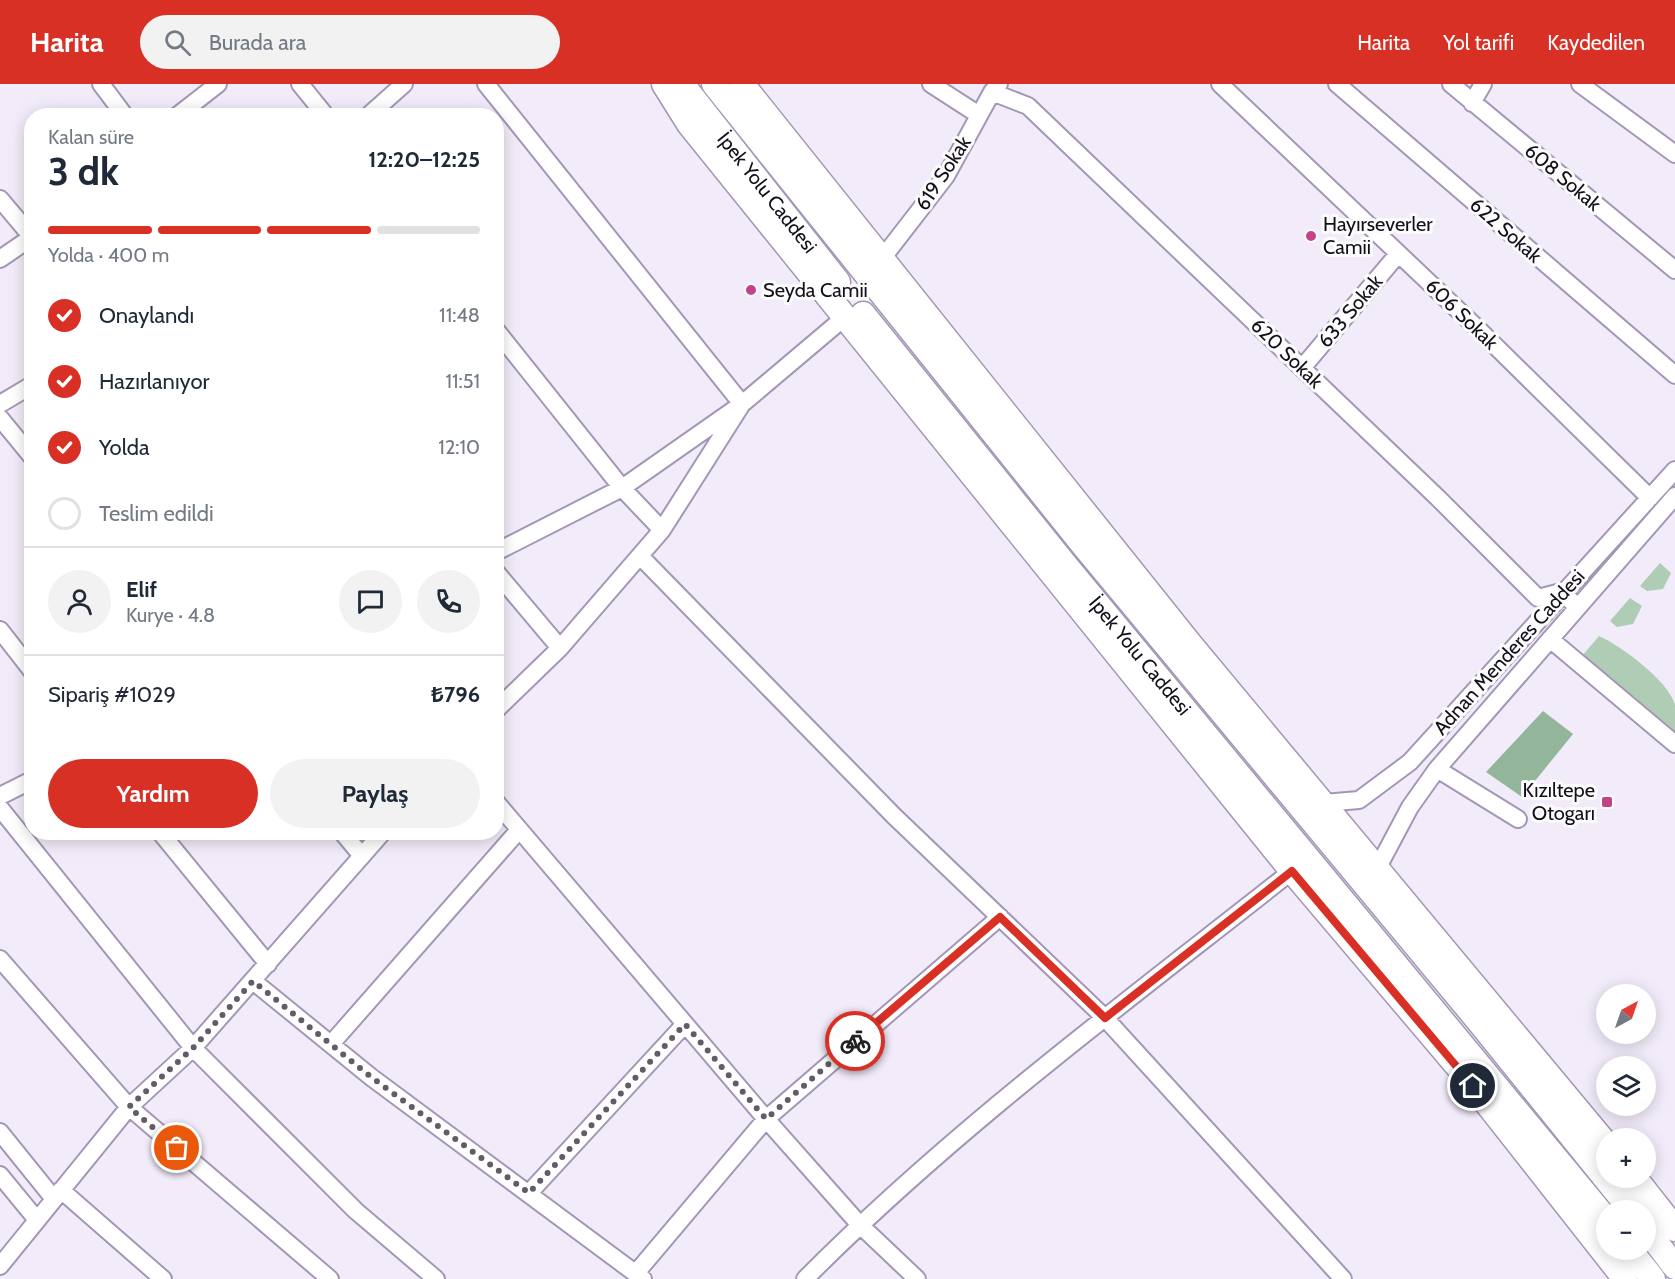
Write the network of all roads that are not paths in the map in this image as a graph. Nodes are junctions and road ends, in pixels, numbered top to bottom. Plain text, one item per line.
1 (101, 84) edge
2 (218, 84) edge
3 (300, 84) edge
4 (404, 84) edge
5 (486, 84) edge
6 (664, 84) edge
7 (682, 84) edge
8 (714, 84) edge
9 (742, 84) edge
10 (931, 84) edge
11 (1220, 84) edge
12 (1337, 84) edge
13 (1451, 84) edge
14 (1483, 84) edge
15 (1580, 84) edge
16 (991, 87) edge
17 (1472, 103) junction
18 (119, 108) edge
19 (187, 108) edge
20 (320, 108) edge
21 (377, 108) edge
22 (979, 116) junction
23 (1675, 154) edge
24 (0, 199) edge
25 (24, 228) edge
26 (24, 242) edge
27 (1398, 254) junction
28 (0, 259) edge
29 (881, 260) junction
30 (1675, 270) edge
31 (845, 317) junction
32 (504, 340) edge
33 (1302, 368) junction
34 (1675, 375) edge
35 (24, 390) edge
36 (0, 404) edge
37 (742, 404) junction
38 (0, 418) edge
39 (24, 448) edge
40 (1675, 470) edge
41 (622, 488) junction
42 (1675, 496) edge
43 (1650, 498) junction
44 (662, 530) junction
45 (504, 548) edge
46 (640, 555) junction
47 (504, 582) edge
48 (1561, 592) junction
49 (1578, 607) junction
50 (0, 630) edge
51 (1550, 639) junction
52 (560, 648) junction
53 (24, 660) edge
54 (504, 702) edge
55 (1675, 744) edge
56 (1437, 769) junction
57 (24, 784) edge
58 (0, 795) edge
59 (1323, 803) junction
60 (0, 808) edge
61 (504, 812) edge
62 (1518, 819) dead end
63 (519, 830) junction
64 (24, 838) edge
65 (26, 840) edge
66 (167, 840) edge
67 (349, 840) edge
68 (376, 840) edge
69 (363, 856) junction
70 (1377, 868) junction
71 (1292, 871) junction
72 (1000, 917) junction
73 (0, 959) edge
74 (268, 964) junction
75 (253, 981) junction
76 (1105, 1018) junction
77 (685, 1024) junction
78 (331, 1044) junction
79 (193, 1048) junction
80 (129, 1107) junction
81 (766, 1119) junction
82 (0, 1132) edge
83 (1596, 1132) edge
84 (0, 1175) edge
85 (1643, 1188) edge
86 (529, 1193) junction
87 (58, 1195) junction
88 (1623, 1200) edge
89 (1596, 1207) edge
90 (37, 1220) junction
91 (859, 1224) junction
92 (1675, 1229) edge
93 (1656, 1242) edge
94 (1638, 1260) edge
95 (0, 1266) edge
96 (1675, 1267) edge
97 (640, 1276) edge
98 (163, 1279) edge
99 (330, 1279) edge
100 (436, 1279) edge
101 (805, 1279) edge
102 (917, 1279) edge
103 (1343, 1279) edge
104 (1625, 1279) edge
105 (1653, 1279) edge

1 - 18 street
2 - 19 street
3 - 20 street
4 - 21 street
5 - 37 street
6 - 31 highway
7 - 89 highway, İpek Yolu Caddesi
8 - 88 highway, İpek Yolu Caddesi
9 - 29 highway
10 - 22 street
11 - 27 street, 606 Sokak
12 - 34 street, 622 Sokak
13 - 17 street, 608 Sokak
14 - 17 street
15 - 23 street
16 - 22 street, 619 Sokak
16 - 33 street, 620 Sokak
17 - 30 street, 608 Sokak
22 - 29 street, 619 Sokak
24 - 25 street
26 - 28 street
27 - 33 street, 633 Sokak
27 - 43 street, 606 Sokak
29 - 59 highway
31 - 37 street
31 - 71 highway
32 - 41 street
33 - 48 street, 620 Sokak
35 - 36 street
37 - 41 street
37 - 44 street
38 - 39 street
40 - 43 street, Adnan Menderes Caddesi
41 - 44 street
41 - 45 street
42 - 49 street, Adnan Menderes Caddesi
43 - 48 street, Adnan Menderes Caddesi
44 - 46 street
46 - 52 street
46 - 72 street
47 - 52 street
48 - 49 street
48 - 59 street, Adnan Menderes Caddesi
49 - 51 street, Adnan Menderes Caddesi
50 - 53 street
51 - 55 street
51 - 56 street, Adnan Menderes Caddesi
52 - 54 street
56 - 62 street
56 - 70 street, Adnan Menderes Caddesi
57 - 58 street
59 - 70 highway
60 - 64 street
61 - 63 street
63 - 77 street
63 - 78 street
65 - 79 street
66 - 74 street
67 - 69 street
68 - 69 street
69 - 74 street
70 - 83 highway
71 - 76 street
71 - 104 highway
72 - 76 street
72 - 81 street
73 - 80 street
74 - 75 street
75 - 78 street
75 - 79 street
76 - 91 street
76 - 103 street
77 - 81 street
77 - 86 street
78 - 86 street
79 - 80 street
79 - 100 street
80 - 87 street
80 - 99 street
81 - 91 street
81 - 97 street
82 - 87 street
84 - 90 street
85 - 92 highway
86 - 97 street
87 - 90 street
87 - 98 street
90 - 95 street
91 - 101 street
91 - 102 street
93 - 96 highway
94 - 105 highway

